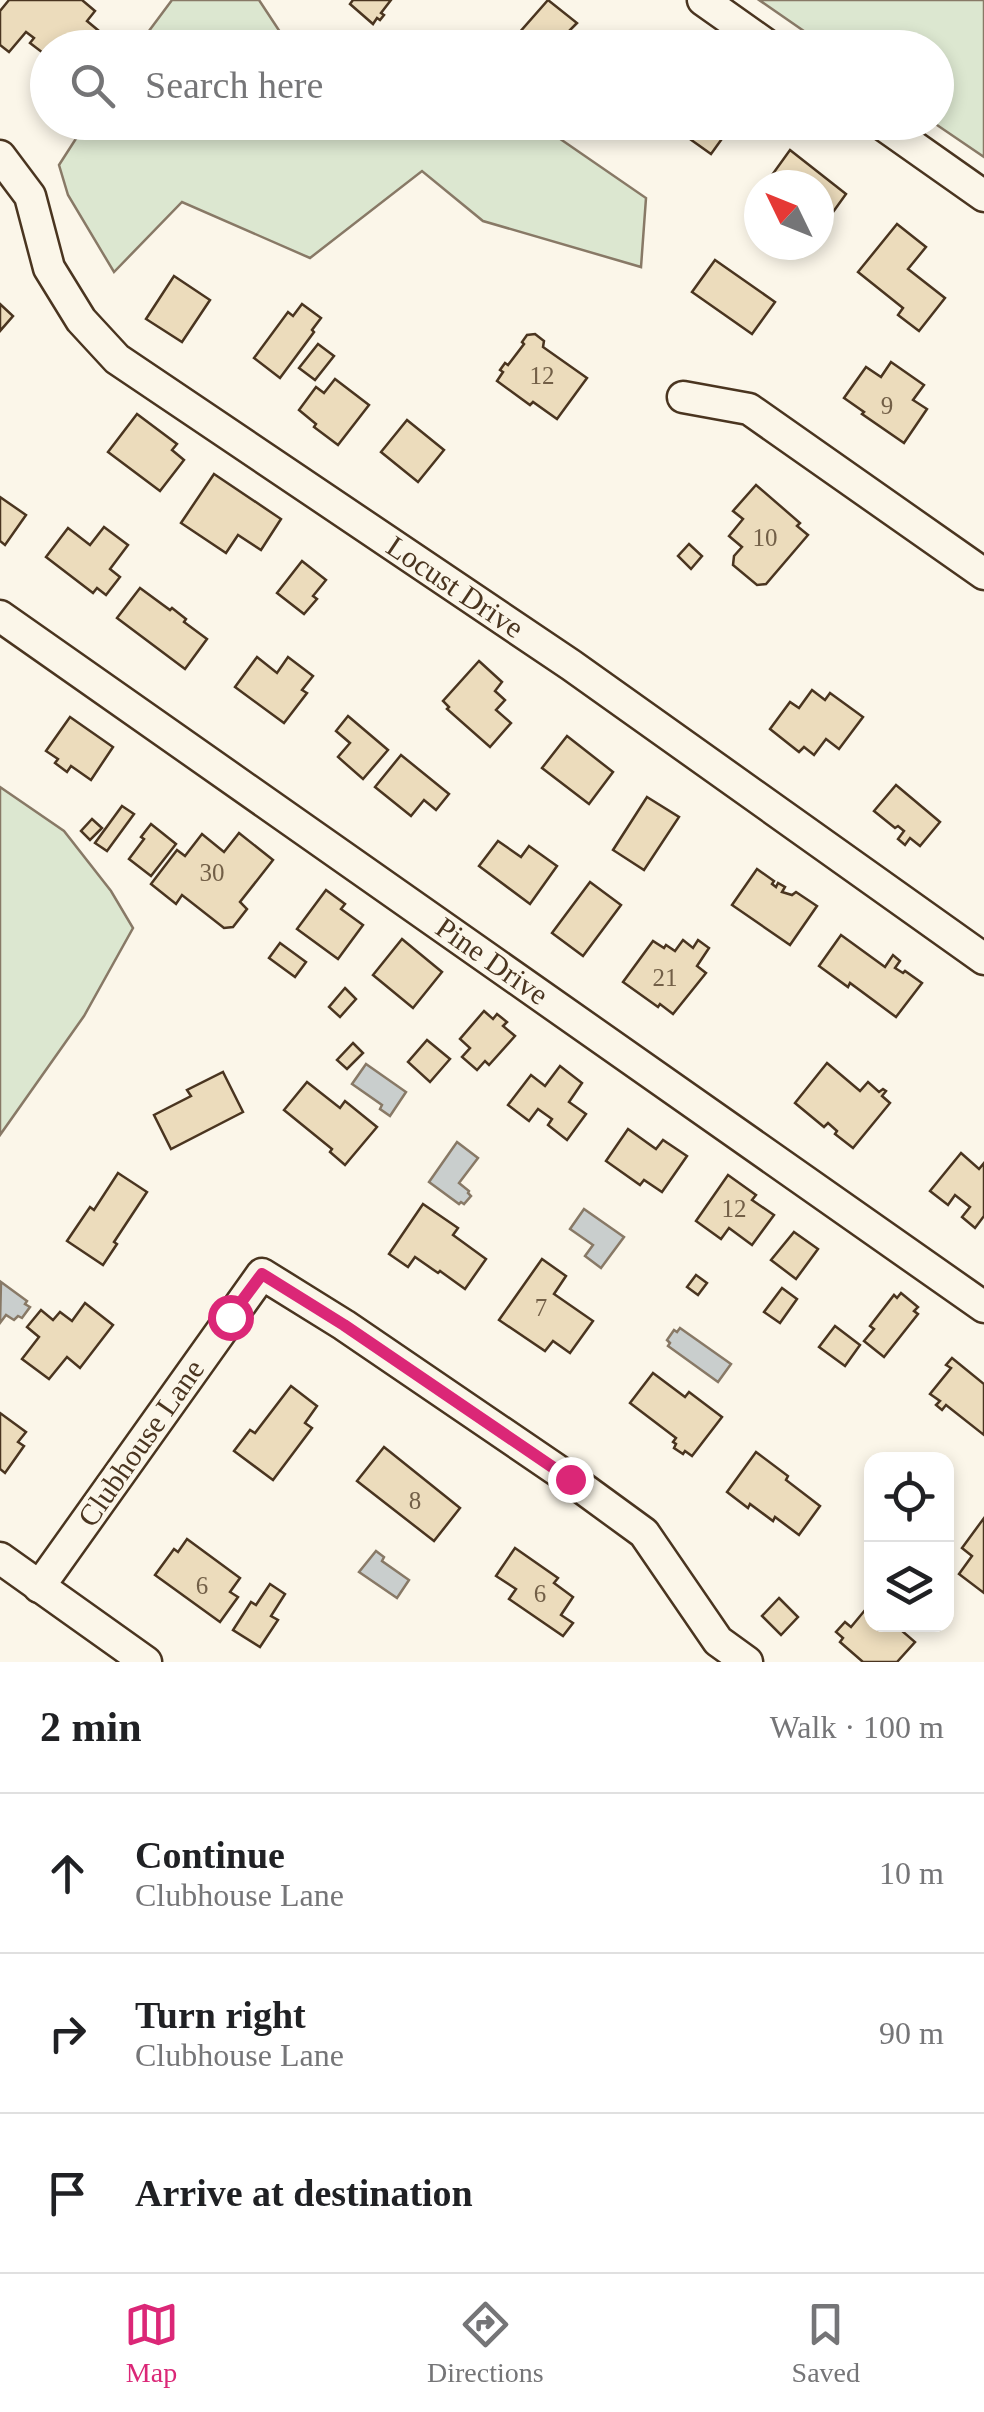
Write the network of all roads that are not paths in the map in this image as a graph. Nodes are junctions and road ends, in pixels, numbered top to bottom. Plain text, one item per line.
1 (703, 0) edge
2 (746, 30) edge
3 (905, 140) edge
4 (0, 156) edge
5 (984, 196) edge
6 (683, 397) dead end
7 (984, 574) edge
8 (0, 616) edge
9 (984, 959) edge
10 (984, 1307) edge
11 (0, 1558) edge
12 (39, 1587) junction
13 (146, 1662) edge
14 (747, 1662) edge

1 - 2 street
3 - 5 street
4 - 9 street, Locust Drive
6 - 7 street
8 - 10 street, Pine Drive
11 - 12 street
12 - 13 street
12 - 14 street, Clubhouse Lane

